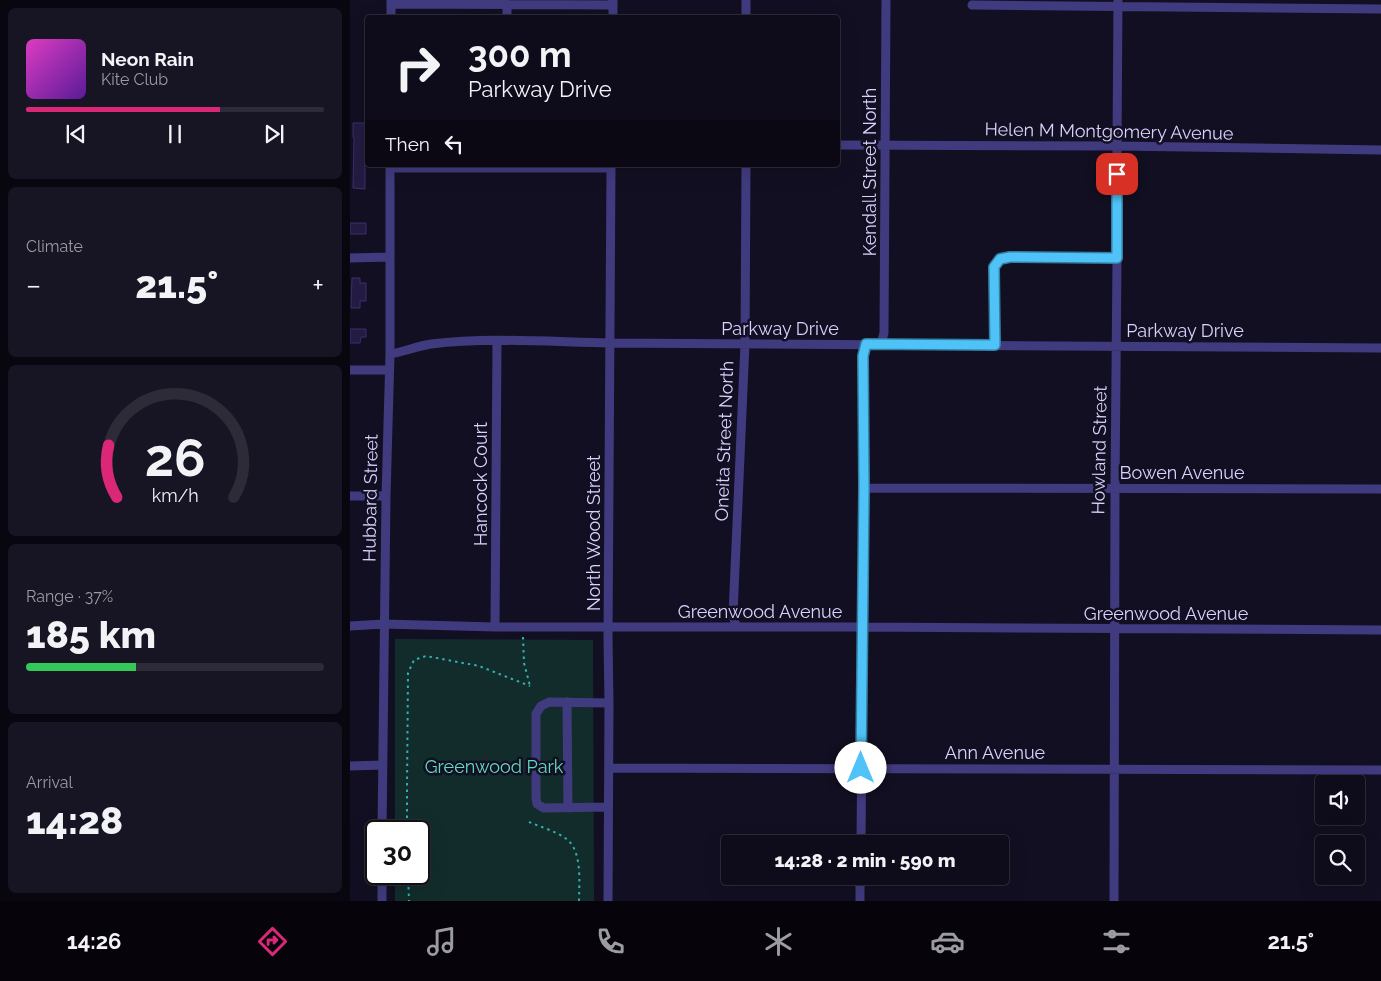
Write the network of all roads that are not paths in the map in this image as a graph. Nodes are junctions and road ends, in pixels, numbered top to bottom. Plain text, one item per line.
1 (746, 0) edge
2 (886, 0) edge
3 (391, 2) edge
4 (613, 3) edge
5 (1118, 3) edge
6 (507, 4) junction
7 (972, 5) dead end
8 (1381, 9) edge
9 (391, 15) edge
10 (507, 15) edge
11 (746, 15) edge
12 (840, 144) edge
13 (886, 144) junction
14 (1117, 146) junction
15 (1381, 150) edge
16 (390, 167) edge
17 (505, 167) edge
18 (612, 167) edge
19 (746, 167) edge
20 (390, 257) junction
21 (350, 258) edge
22 (1117, 258) junction
23 (497, 341) junction
24 (610, 343) junction
25 (744, 344) junction
26 (866, 344) junction
27 (881, 344) junction
28 (995, 345) junction
29 (1117, 346) junction
30 (1381, 348) edge
31 (390, 354) junction
32 (350, 370) edge
33 (389, 370) junction
34 (864, 488) junction
35 (1115, 488) junction
36 (1381, 489) edge
37 (350, 496) edge
38 (386, 496) junction
39 (384, 624) junction
40 (350, 626) edge
41 (608, 626) junction
42 (495, 627) junction
43 (736, 627) junction
44 (862, 627) junction
45 (1115, 629) junction
46 (1381, 630) edge
47 (567, 702) junction
48 (609, 703) junction
49 (383, 765) junction
50 (350, 766) edge
51 (609, 768) junction
52 (861, 768) junction
53 (1114, 769) junction
54 (1381, 770) edge
55 (608, 807) junction
56 (568, 808) junction
57 (382, 820) edge
58 (861, 835) edge
59 (382, 885) edge
60 (860, 885) edge
61 (382, 901) edge
62 (608, 901) edge
63 (860, 901) edge
64 (1114, 901) edge

1 - 11 street
2 - 13 street, Kendall Street North
3 - 6 street
3 - 9 street
4 - 6 street
5 - 7 street
5 - 8 street
5 - 14 street, Howland Street
6 - 10 street
12 - 13 street, Helen M Montgomery Avenue
13 - 14 street, Helen M Montgomery Avenue
13 - 27 street, Kendall Street North
14 - 15 street, Helen M Montgomery Avenue
14 - 22 street, Howland Street
16 - 17 street
16 - 20 street, Hubbard Street
18 - 24 street, North Wood Street
19 - 25 street, Oneita Street North
20 - 21 street
20 - 31 street, Hubbard Street
22 - 28 street
22 - 29 street, Howland Street
23 - 24 street, Parkway Drive
23 - 31 street, Parkway Drive
23 - 42 street, Hancock Court
24 - 25 street, Parkway Drive
24 - 41 street, North Wood Street
25 - 26 street, Parkway Drive
25 - 43 street, Oneita Street North
26 - 27 street, Parkway Drive
26 - 34 street
27 - 28 street, Parkway Drive
28 - 29 street, Parkway Drive
29 - 30 street, Parkway Drive
29 - 35 street, Howland Street
31 - 33 street, Hubbard Street
32 - 33 street
33 - 38 street, Hubbard Street
34 - 35 street, Bowen Avenue
34 - 44 street
35 - 36 street, Bowen Avenue
35 - 45 street, Howland Street
37 - 38 street
38 - 39 street, Hubbard Street
39 - 40 street, Greenwood Avenue
39 - 42 street, Greenwood Avenue
39 - 49 street, Hubbard Street
41 - 42 street, Greenwood Avenue
41 - 43 street, Greenwood Avenue
41 - 48 street, North Wood Street
43 - 44 street, Greenwood Avenue
44 - 45 street, Greenwood Avenue
44 - 52 street
45 - 46 street, Greenwood Avenue
45 - 53 street, Howland Street
47 - 48 street
47 - 56 street
47 - 56 street
48 - 51 street, North Wood Street
49 - 50 street
49 - 57 street, Hubbard Street
51 - 52 street, Ann Avenue
51 - 55 street, North Wood Street
52 - 53 street, Ann Avenue
52 - 58 street
53 - 54 street, Ann Avenue
53 - 64 street, Howland Street
55 - 56 street
55 - 62 street, North Wood Street
59 - 61 street
60 - 63 street

